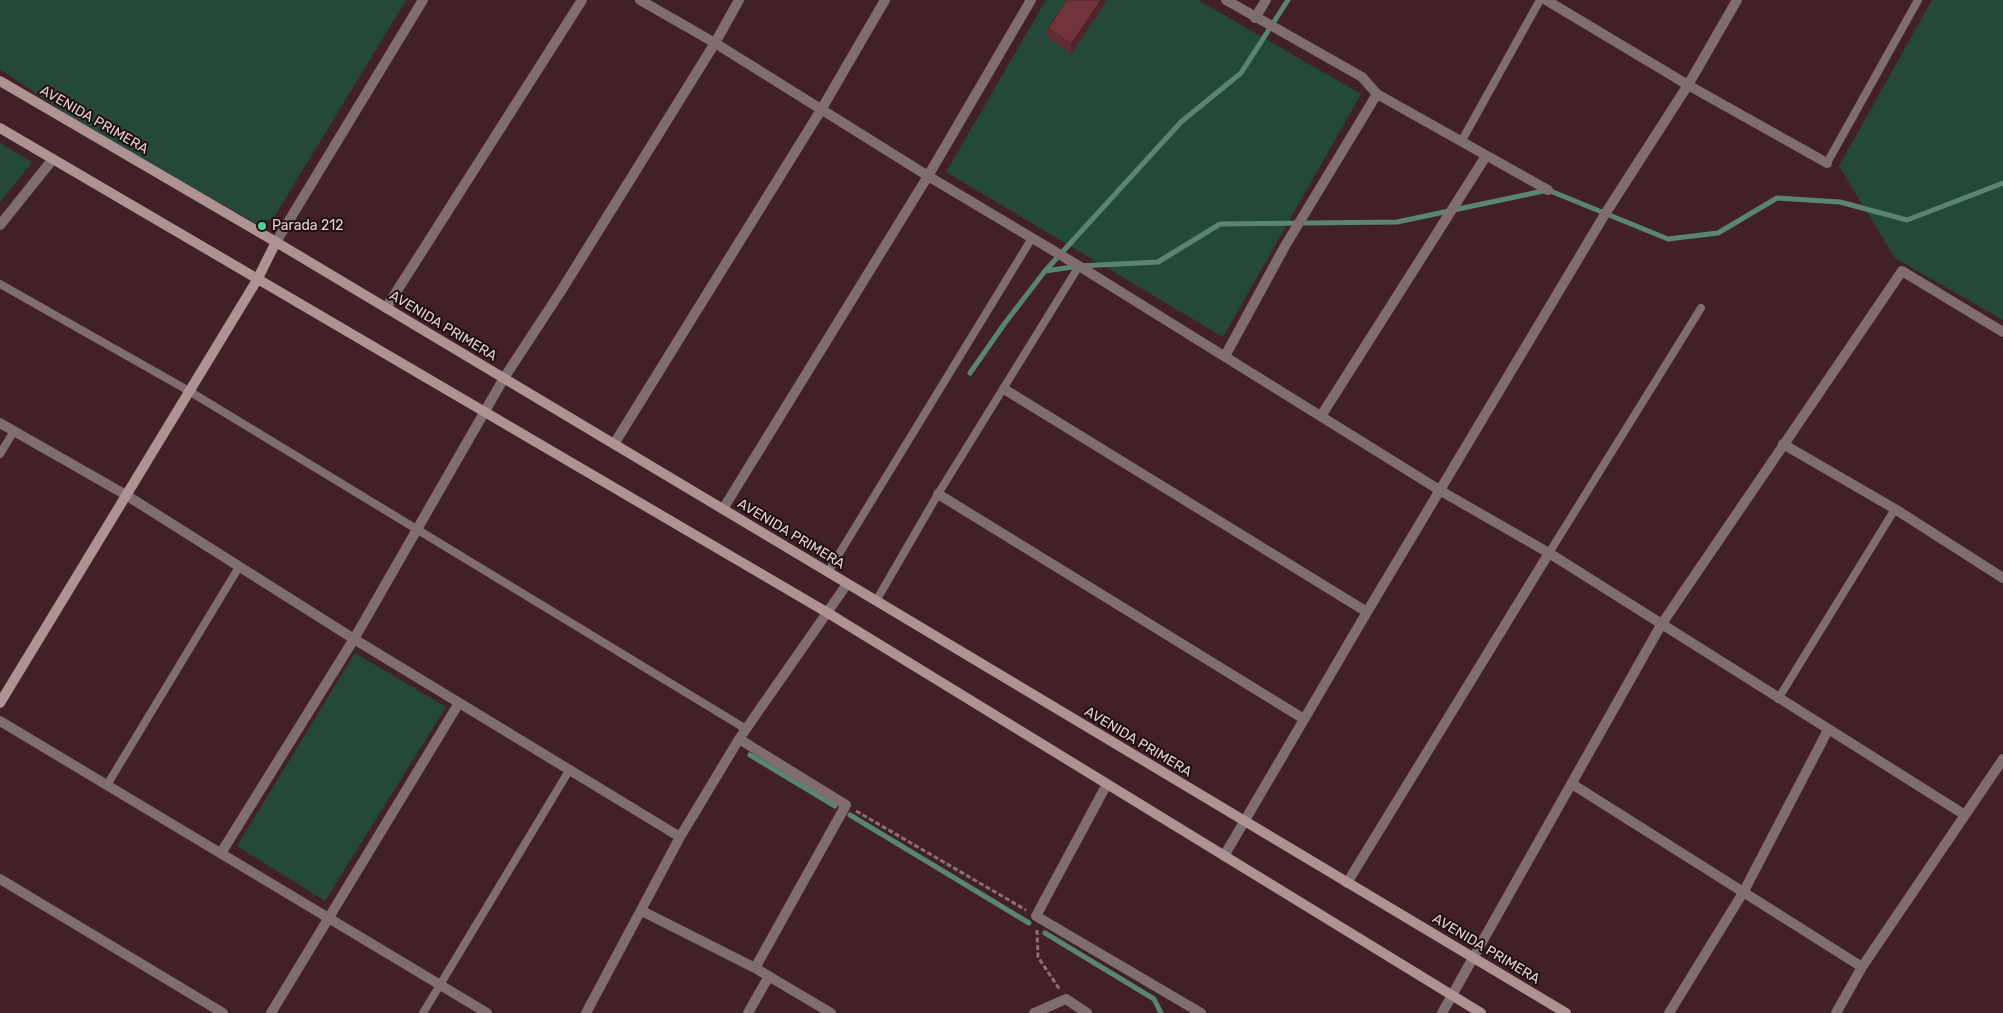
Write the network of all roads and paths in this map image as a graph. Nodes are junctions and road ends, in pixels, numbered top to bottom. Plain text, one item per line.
1 (423, 0) edge
2 (582, 0) edge
3 (640, 0) edge
4 (739, 0) edge
5 (885, 0) edge
6 (1031, 0) edge
7 (1226, 0) edge
8 (1266, 0) edge
9 (1540, 0) edge
10 (1546, 0) edge
11 (1737, 0) edge
12 (1918, 0) edge
13 (1255, 18) junction
14 (715, 43) junction
15 (0, 81) edge
16 (1688, 85) junction
17 (1377, 94) junction
18 (822, 110) junction
19 (0, 128) edge
20 (1461, 142) junction
21 (1486, 156) junction
22 (53, 159) junction
23 (1827, 162) joint
24 (928, 176) junction
25 (1548, 190) dead end
26 (0, 225) edge
27 (1032, 238) junction
28 (276, 242) junction
29 (1079, 266) junction
30 (257, 280) junction
31 (0, 284) edge
32 (386, 308) junction
33 (1701, 308) dead end
34 (2003, 332) edge
35 (1225, 356) junction
36 (504, 378) junction
37 (1004, 389) junction
38 (190, 391) junction
39 (484, 412) junction
40 (1321, 416) junction
41 (0, 423) edge
42 (14, 431) junction
43 (614, 444) junction
44 (1783, 444) junction
45 (0, 454) edge
46 (1441, 491) junction
47 (938, 494) junction
48 (126, 495) junction
49 (723, 509) junction
50 (1894, 509) junction
51 (417, 530) junction
52 (1549, 553) junction
53 (239, 567) junction
54 (828, 572) junction
55 (2003, 578) edge
56 (847, 584) junction
57 (876, 601) junction
58 (1367, 612) junction
59 (828, 613) junction
60 (1660, 625) junction
61 (354, 639) junction
62 (1778, 698) junction
63 (459, 703) junction
64 (0, 704) edge
65 (1304, 719) junction
66 (0, 721) edge
67 (746, 729) junction
68 (1828, 730) junction
69 (739, 738) junction
70 (2003, 759) edge
71 (570, 769) junction
72 (1107, 784) junction
73 (1572, 784) junction
74 (107, 785) junction
75 (846, 805) junction
76 (1965, 815) junction
77 (1245, 822) junction
78 (680, 837) junction
79 (221, 853) junction
80 (1224, 856) junction
81 (0, 879) edge
82 (1347, 882) junction
83 (1744, 891) junction
84 (642, 911) junction
85 (1036, 916) junction
86 (328, 918) junction
87 (1472, 957) junction
88 (1862, 967) junction
89 (755, 968) junction
90 (769, 976) junction
91 (439, 984) junction
92 (1453, 996) junction
93 (1066, 999) junction
94 (222, 1013) edge
95 (271, 1013) edge
96 (423, 1013) edge
97 (487, 1013) edge
98 (586, 1013) edge
99 (748, 1013) edge
100 (831, 1013) edge
101 (1034, 1013) edge
102 (1087, 1013) edge
103 (1201, 1013) edge
104 (1442, 1013) edge
105 (1481, 1013) edge
106 (1566, 1013) edge
107 (1669, 1013) edge
108 (1836, 1013) edge

1 - 28 street
2 - 32 street
3 - 14 street
4 - 14 street
5 - 18 street
6 - 24 street
7 - 13 street
8 - 13 street
9 - 20 lane
10 - 16 street
11 - 16 street
12 - 23 lane
13 - 17 street
14 - 18 street
14 - 36 street
15 - 28 main road, AVENIDA PRIMERA
16 - 23 street
16 - 46 street
17 - 20 street
17 - 35 street
18 - 24 street
18 - 43 street
19 - 22 main road
20 - 21 street
21 - 25 street
21 - 40 street
22 - 26 street
22 - 30 main road
24 - 27 street
24 - 49 street
27 - 29 street
27 - 54 lane
28 - 30 main road
28 - 32 main road, AVENIDA PRIMERA
29 - 35 street
29 - 37 lane
30 - 38 main road
30 - 39 main road
31 - 38 lane
32 - 36 main road, AVENIDA PRIMERA
33 - 52 lane
34 - 44 street
35 - 40 street
36 - 39 street
36 - 43 main road, AVENIDA PRIMERA
37 - 47 lane
37 - 58 street
38 - 48 main road
38 - 51 lane
39 - 51 street
39 - 59 main road
40 - 46 street
41 - 42 street
42 - 45 lane
42 - 48 street
43 - 49 main road, AVENIDA PRIMERA
44 - 50 street
44 - 60 street
46 - 52 street
46 - 58 street
47 - 57 lane
47 - 65 street
48 - 53 street
48 - 64 main road
49 - 54 main road, AVENIDA PRIMERA
50 - 55 street
50 - 62 lane
51 - 61 street
51 - 67 lane
52 - 60 street
52 - 82 street
53 - 61 street
53 - 74 lane
54 - 56 main road, AVENIDA PRIMERA
56 - 57 main road, AVENIDA PRIMERA
56 - 59 street
57 - 77 main road, AVENIDA PRIMERA
58 - 65 street
59 - 67 street
59 - 72 main road
60 - 62 street
60 - 73 street
61 - 63 street
61 - 79 street
62 - 68 street
63 - 71 street
63 - 86 street
65 - 77 street
66 - 74 street
67 - 69 street
68 - 76 street
68 - 83 street
69 - 75 street
69 - 78 street
70 - 76 street
71 - 78 street
71 - 91 lane
72 - 80 main road
72 - 85 street
73 - 83 street
73 - 87 street
74 - 79 street
75 - 85 path
75 - 89 street
76 - 88 street
77 - 80 street
77 - 82 main road, AVENIDA PRIMERA
78 - 84 street
79 - 86 street
80 - 92 main road
81 - 94 street
82 - 87 main road, AVENIDA PRIMERA
83 - 88 street
83 - 107 street
84 - 89 street
84 - 98 street
85 - 93 path
85 - 103 street
86 - 91 street
86 - 95 street
87 - 92 street
87 - 106 main road, AVENIDA PRIMERA
88 - 108 street
89 - 90 street
90 - 99 street
90 - 100 street
91 - 96 lane
91 - 97 street
92 - 104 street
92 - 105 main road
93 - 101 street
93 - 102 street

